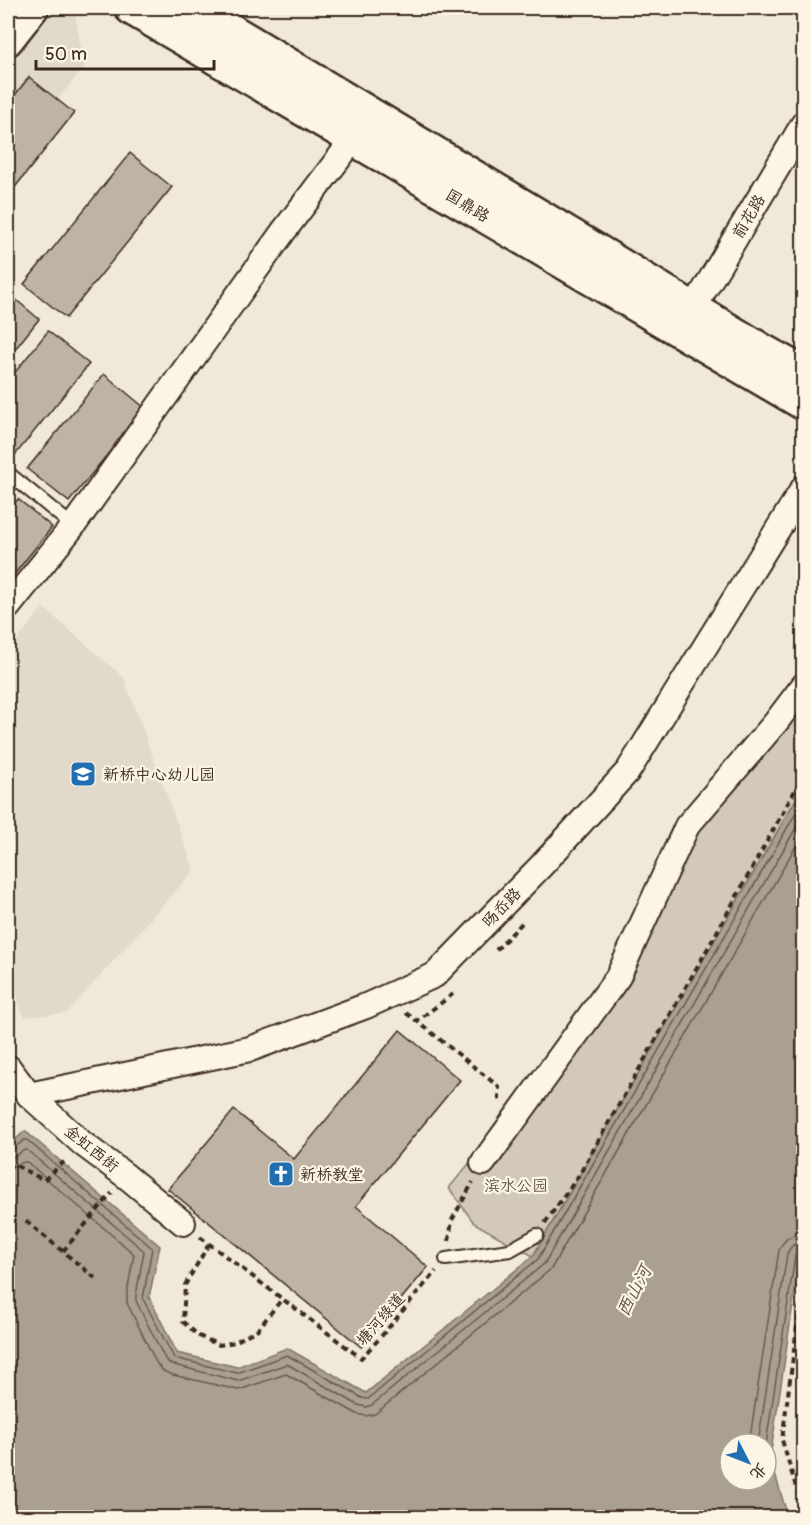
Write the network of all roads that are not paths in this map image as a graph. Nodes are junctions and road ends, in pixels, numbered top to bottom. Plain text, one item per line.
1 (34, 8) edge
2 (132, 8) edge
3 (193, 8) edge
4 (8, 41) edge
5 (804, 123) edge
6 (354, 137) junction
7 (693, 309) junction
8 (804, 374) edge
9 (804, 403) edge
10 (8, 473) edge
11 (804, 488) edge
12 (73, 526) junction
13 (8, 608) edge
14 (804, 685) edge
15 (8, 1066) edge
16 (29, 1095) junction
17 (483, 1163) road end
18 (183, 1223) road end
19 (537, 1234) road end
20 (446, 1259) road end

1 - 4 street
2 - 6 main road, 国鼎路
3 - 7 main road, 国鼎路
5 - 7 street, 前花路
6 - 9 main road, 国鼎路
6 - 12 street
7 - 8 main road, 国鼎路
10 - 12 lane
11 - 16 street, 旸岙路
12 - 13 street
14 - 17 street
15 - 16 street, 金虹西街
16 - 18 street, 金虹西街
19 - 20 lane

